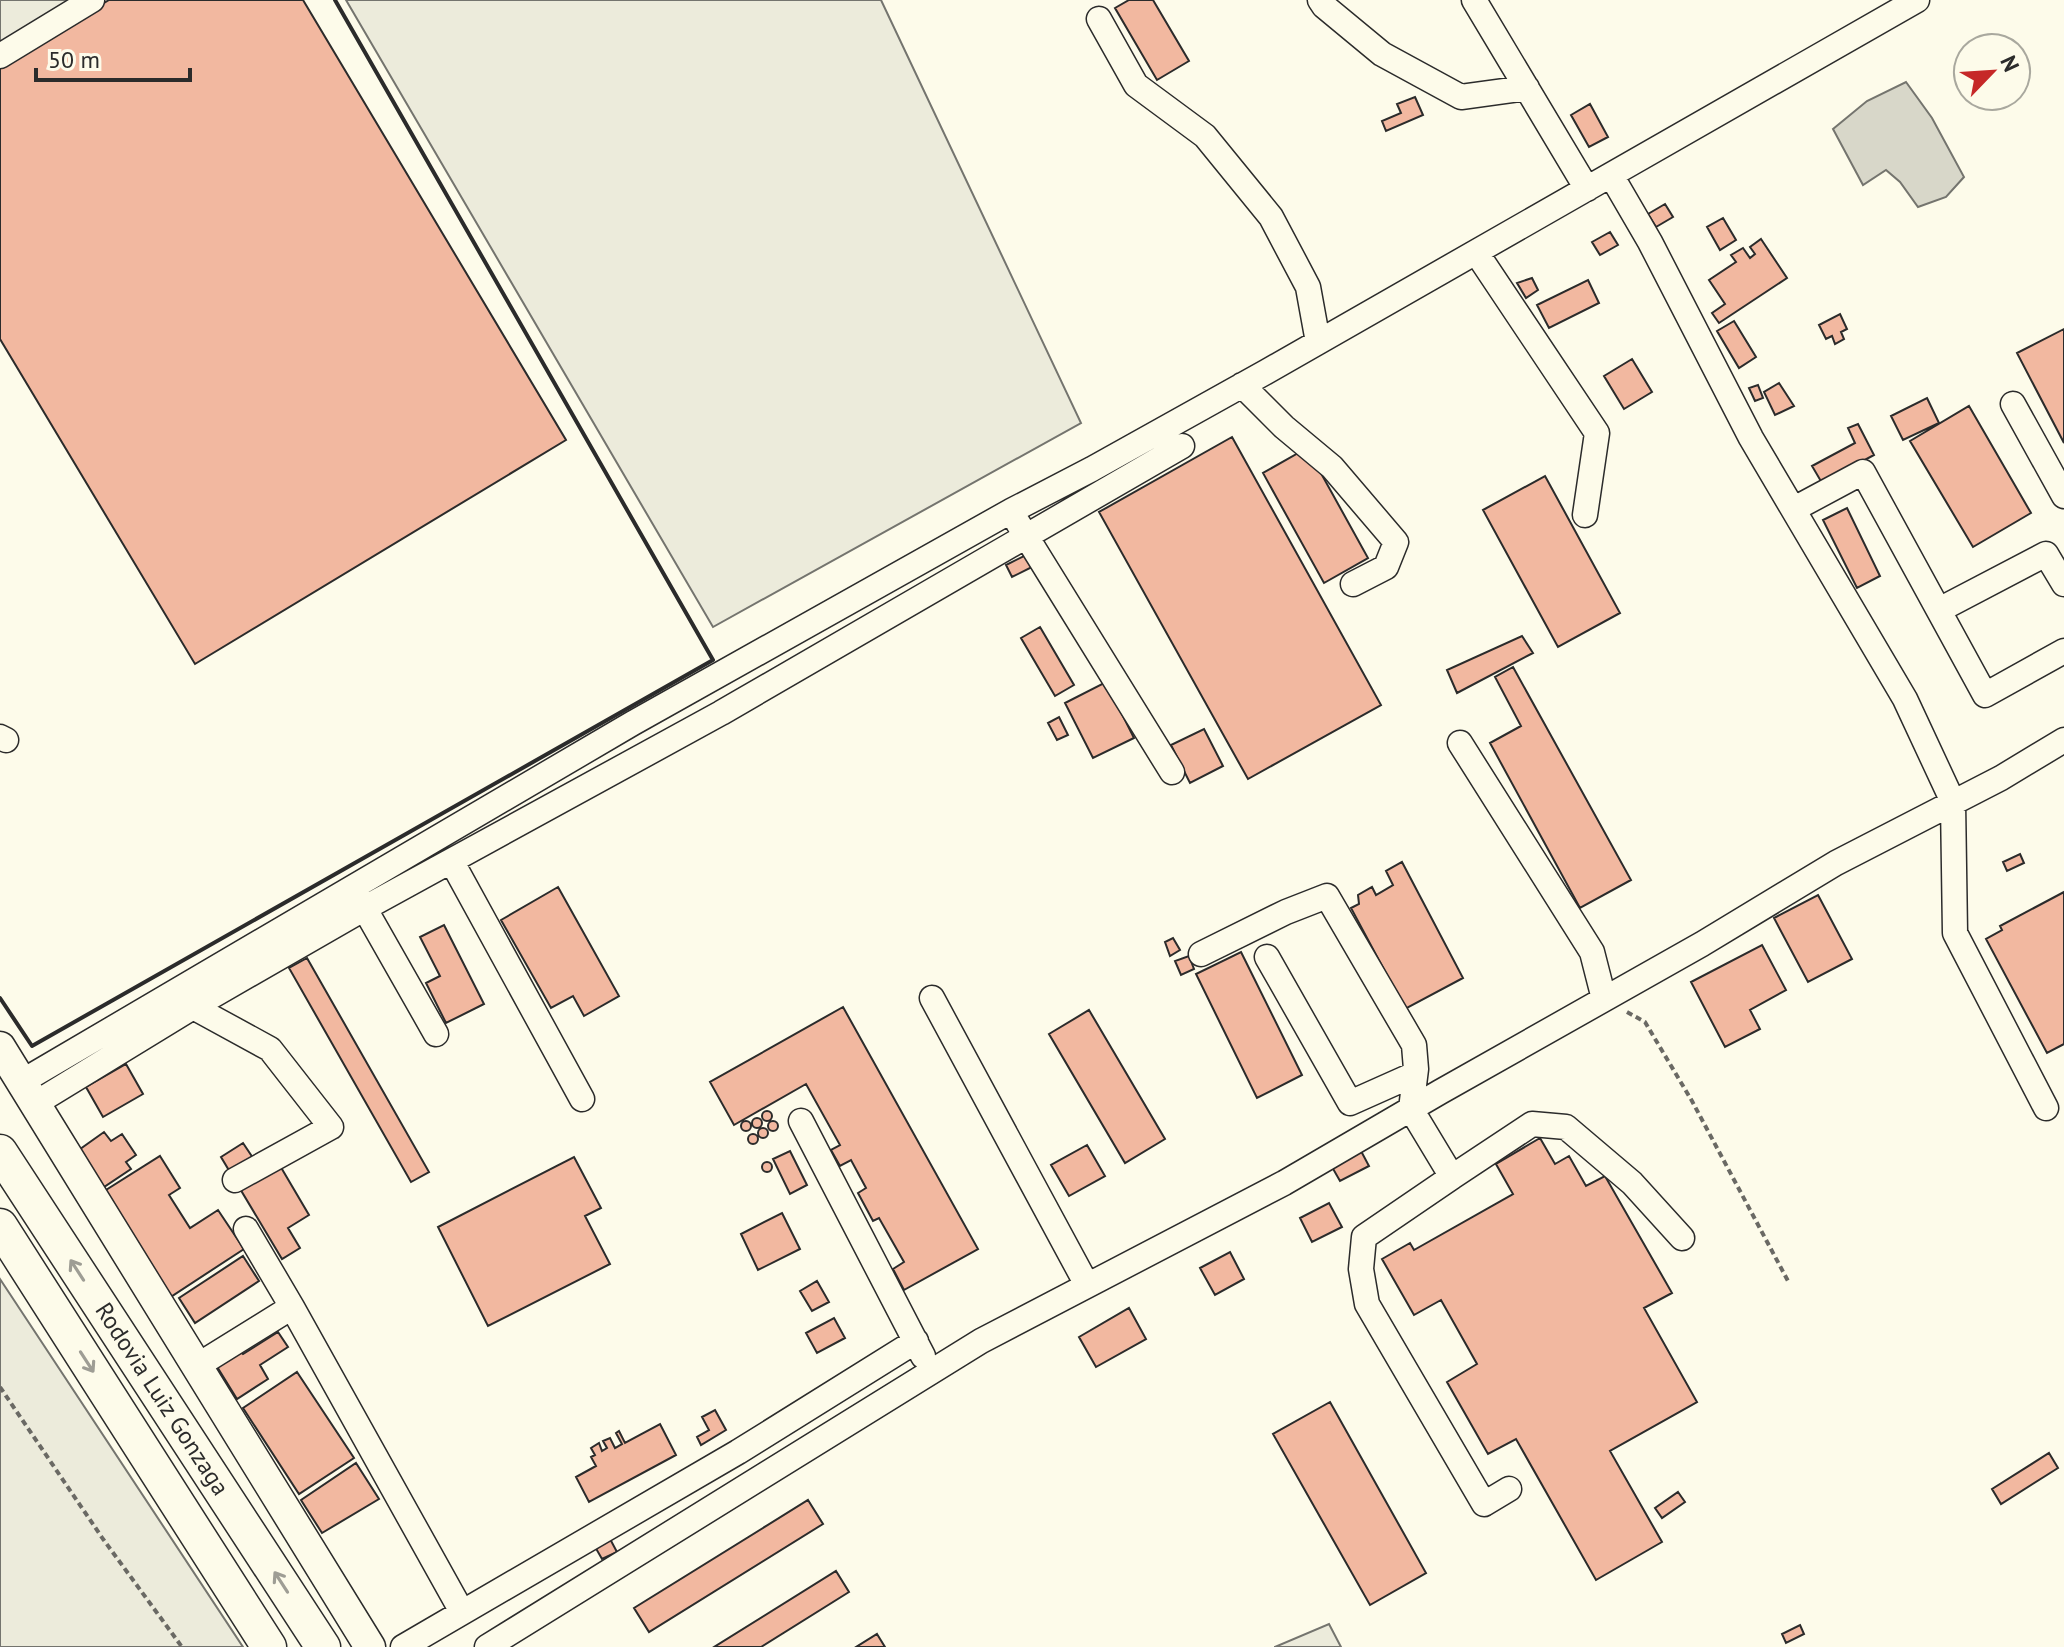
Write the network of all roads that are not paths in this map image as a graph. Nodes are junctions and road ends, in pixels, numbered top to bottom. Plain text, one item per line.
1 (92, 0) edge
2 (1320, 0) edge
3 (1474, 0) edge
4 (1917, 0) edge
5 (1099, 19) dead end
6 (0, 56) edge
7 (1527, 88) junction
8 (1611, 175) junction
9 (1587, 189) junction
10 (1476, 252) junction
11 (1318, 342) junction
12 (1242, 385) junction
13 (2013, 404) dead end
14 (1182, 446) dead end
15 (2064, 496) edge
16 (1794, 509) junction
17 (1011, 511) junction
18 (1585, 515) dead end
19 (1027, 537) junction
20 (2055, 549) edge
21 (1353, 584) dead end
22 (2064, 584) edge
23 (1939, 610) junction
24 (2064, 651) edge
25 (2064, 740) edge
26 (1460, 743) dead end
27 (1172, 772) dead end
28 (1953, 802) junction
29 (452, 862) junction
30 (360, 898) junction
31 (1201, 954) dead end
32 (1267, 957) dead end
33 (932, 998) dead end
34 (1604, 999) junction
35 (193, 1007) junction
36 (436, 1034) dead end
37 (0, 1047) edge
38 (1415, 1074) junction
39 (30, 1092) junction
40 (582, 1099) dead end
41 (2046, 1108) dead end
42 (1411, 1109) junction
43 (801, 1121) dead end
44 (0, 1152) edge
45 (1452, 1177) junction
46 (235, 1180) dead end
47 (0, 1226) edge
48 (246, 1229) dead end
49 (1682, 1238) dead end
50 (1087, 1285) junction
51 (292, 1307) junction
52 (916, 1341) junction
53 (197, 1366) junction
54 (932, 1372) junction
55 (1509, 1489) dead end
56 (462, 1612) junction
57 (269, 1647) edge
58 (323, 1647) edge
59 (370, 1647) edge
60 (403, 1647) edge
61 (487, 1647) edge

1 - 6 street
2 - 7 street
3 - 7 street
4 - 8 street
5 - 11 street
7 - 9 street
8 - 9 street
8 - 16 street
9 - 10 street
10 - 11 street
10 - 18 street
11 - 12 street
12 - 17 street
12 - 21 street
13 - 15 street
14 - 19 street
16 - 23 street
16 - 28 street
17 - 19 street
17 - 30 street
19 - 27 street
19 - 29 street
20 - 22 street
20 - 23 street
23 - 24 street
25 - 28 street
26 - 34 street
28 - 34 street
28 - 41 street
29 - 30 street
29 - 40 street
30 - 35 street
30 - 36 street
30 - 39 street
31 - 38 street
32 - 38 street
33 - 50 street
34 - 42 street
35 - 39 street
35 - 46 street
37 - 39 main road
38 - 42 street
39 - 53 main road
42 - 45 street
42 - 50 street
43 - 52 street
58 -> 44 highway, Rodovia Luiz Gonzaga
45 - 49 street
45 - 55 street
47 -> 57 highway, Rodovia Luiz Gonzaga
48 - 51 street
50 - 54 street
51 - 53 street
51 - 56 street
52 - 54 street
52 - 56 street
53 - 59 main road
54 - 61 street
56 - 60 street

